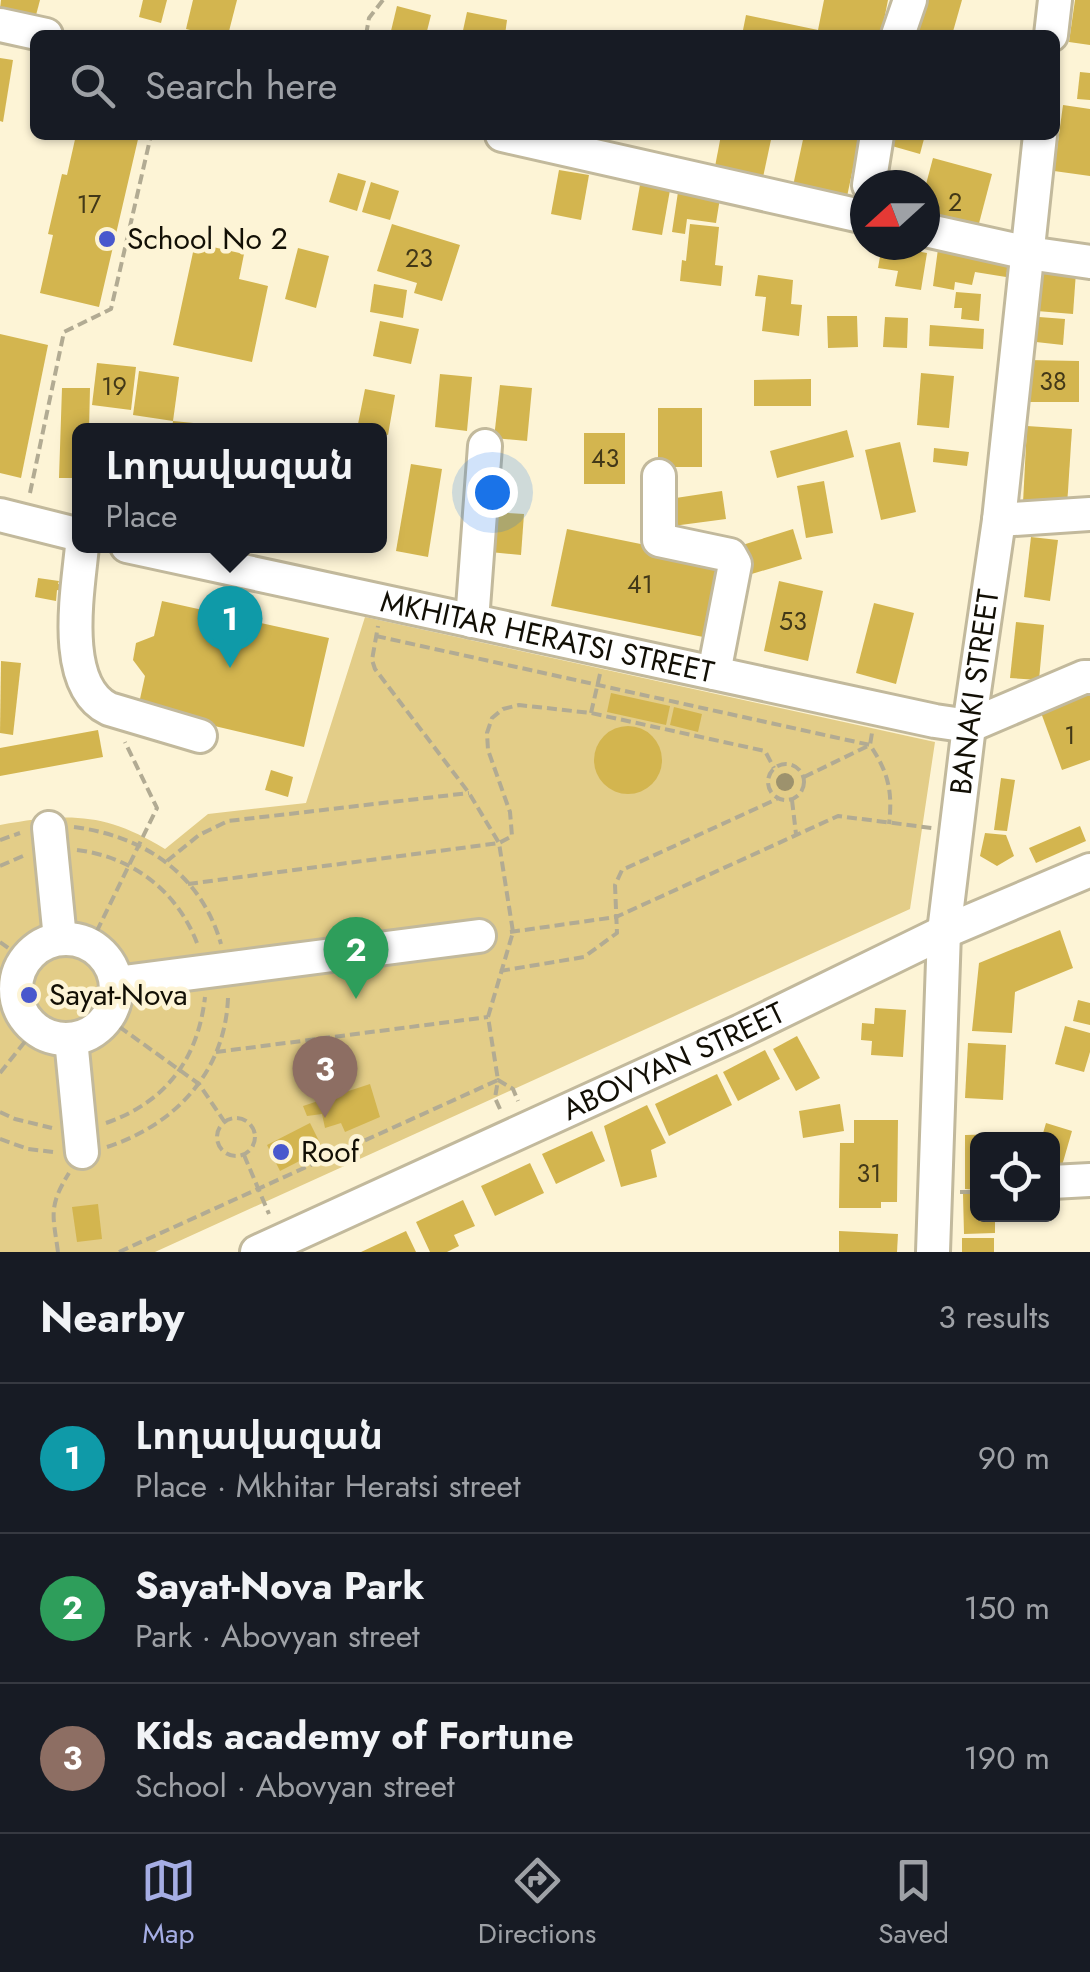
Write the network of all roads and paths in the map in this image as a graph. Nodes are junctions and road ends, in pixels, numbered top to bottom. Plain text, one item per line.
1 (382, 0) edge
2 (910, 0) edge
3 (1054, 0) edge
4 (0, 25) edge
5 (367, 30) edge
6 (900, 30) edge
7 (1051, 30) edge
8 (30, 32) edge
9 (150, 140) edge
10 (528, 140) edge
11 (877, 140) edge
12 (1039, 140) edge
13 (872, 170) edge
14 (850, 203) edge
15 (940, 233) edge
16 (1028, 253) junction
17 (1090, 262) edge
18 (485, 446) dead end
19 (659, 476) dead end
20 (1090, 514) edge
21 (12, 518) edge
22 (998, 520) junction
23 (72, 533) edge
24 (81, 553) edge
25 (159, 553) edge
26 (379, 620) dead end
27 (472, 622) junction
28 (376, 636) junction
29 (601, 669) dead end
30 (714, 673) junction
31 (1090, 677) edge
32 (598, 684) junction
33 (109, 709) junction
34 (591, 713) junction
35 (969, 726) junction
36 (873, 729) dead end
37 (200, 736) dead end
38 (870, 745) junction
39 (774, 768) junction
40 (804, 776) junction
41 (469, 794) junction
42 (778, 798) junction
43 (792, 800) junction
44 (890, 824) junction
45 (936, 828) dead end
46 (796, 834) junction
47 (50, 839) junction
48 (499, 843) junction
49 (166, 862) dead end
50 (128, 865) junction
51 (0, 866) edge
52 (1090, 870) edge
53 (188, 884) dead end
54 (616, 917) junction
55 (512, 932) junction
56 (944, 932) junction
57 (479, 936) joint
58 (75, 942) junction
59 (12, 951) edge
60 (500, 971) junction
61 (204, 972) junction
62 (116, 984) junction
63 (8, 997) edge
64 (488, 1017) junction
65 (106, 1018) junction
66 (34, 1029) junction
67 (71, 1039) junction
68 (216, 1052) dead end
69 (179, 1070) junction
70 (0, 1072) edge
71 (498, 1080) junction
72 (518, 1101) dead end
73 (500, 1109) dead end
74 (0, 1112) edge
75 (224, 1122) junction
76 (81, 1140) junction
77 (244, 1154) junction
78 (1090, 1180) edge
79 (1060, 1182) edge
80 (259, 1189) junction
81 (270, 1214) dead end
82 (58, 1252) edge
83 (120, 1252) edge
84 (258, 1252) edge
85 (934, 1252) edge

1 - 5 path
2 - 6 street
3 - 7 street
4 - 8 street
9 - 21 path
10 - 14 street
11 - 13 street
12 - 16 street, BANAKI STREET
15 - 16 street
16 - 17 street
16 - 22 street, BANAKI STREET
18 - 27 street
19 - 30 street
20 - 22 street
21 - 23 street
22 - 35 street, BANAKI STREET
24 - 33 street
25 - 27 street, MKHITAR HERATSI STREET
26 - 28 path
27 - 30 street, MKHITAR HERATSI STREET
28 - 32 path
28 - 41 path
29 - 32 path
30 - 35 street, MKHITAR HERATSI STREET
31 - 35 street
32 - 34 path
32 - 38 path
33 - 37 street
33 - 50 path
34 - 39 path
34 - 48 path
35 - 56 street, BANAKI STREET
36 - 38 path
38 - 40 path
38 - 44 path
39 - 40 path
39 - 42 path
40 - 43 path
41 - 48 path
41 - 49 path
42 - 43 path
42 - 54 path
43 - 46 path
44 - 45 path
44 - 46 path
46 - 54 path
47 - 50 path
47 - 51 path
47 - 58 street
48 - 53 path
48 - 55 path
50 - 58 path
50 - 61 path
52 - 56 street, ABOVYAN STREET
54 - 55 path
54 - 60 path
55 - 57 path
55 - 60 path
56 - 84 street, ABOVYAN STREET
56 - 85 street, BANAKI STREET
57 - 61 street
58 - 59 street
58 - 62 street
59 - 63 street
60 - 64 path
61 - 62 street
61 - 69 path
62 - 65 street
63 - 66 street
64 - 68 path
64 - 71 path
65 - 67 street
65 - 69 path
66 - 67 street
66 - 70 path
67 - 76 street
69 - 75 path
69 - 76 path
71 - 72 path
71 - 73 path
71 - 80 path
74 - 76 path
75 - 77 path
75 - 77 path
76 - 82 path
77 - 80 path
78 - 79 street
80 - 81 path
80 - 83 path

